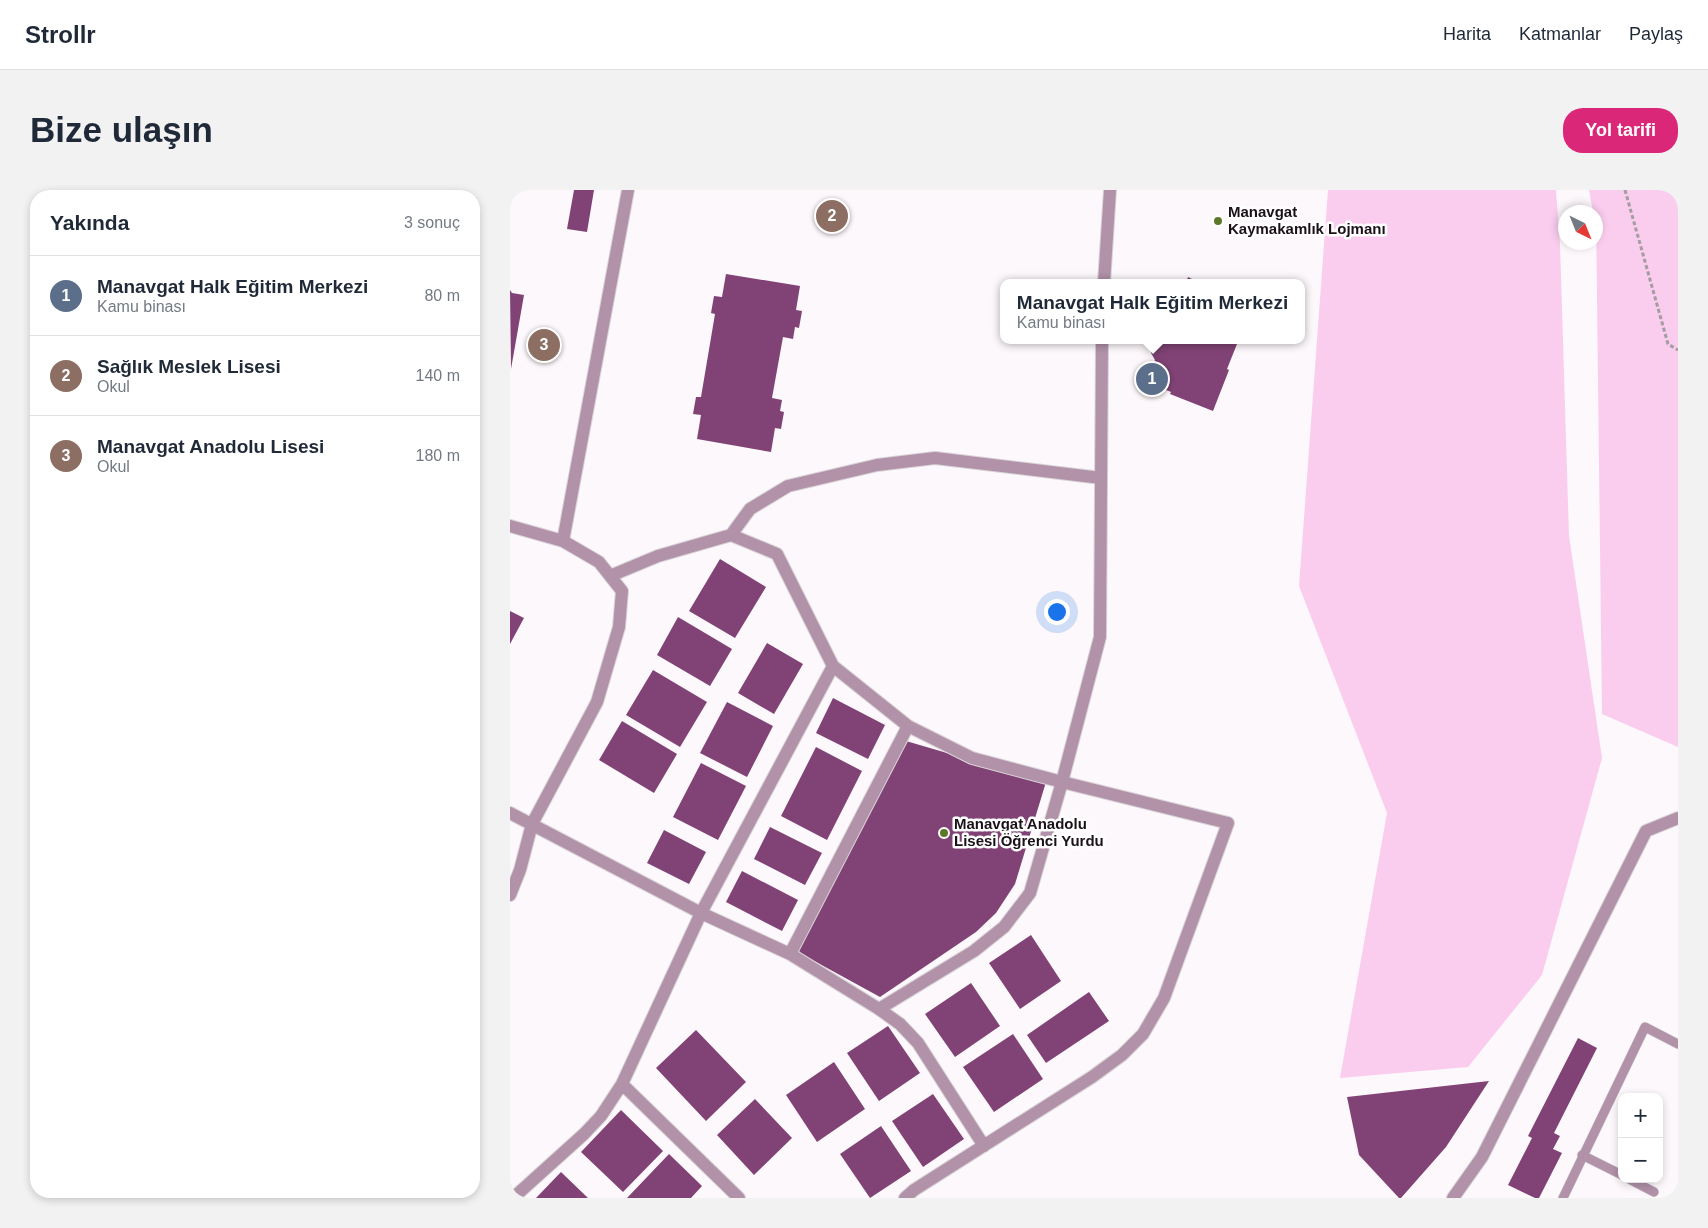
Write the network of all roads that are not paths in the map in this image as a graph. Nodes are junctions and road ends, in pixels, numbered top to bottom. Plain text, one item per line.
1 (628, 190) edge
2 (1110, 190) edge
3 (1104, 279) edge
4 (1102, 344) edge
5 (1101, 478) junction
6 (510, 526) edge
7 (731, 535) junction
8 (563, 541) junction
9 (610, 576) junction
10 (833, 666) junction
11 (908, 726) junction
12 (1062, 782) junction
13 (510, 813) edge
14 (1678, 818) edge
15 (532, 824) junction
16 (520, 870) junction
17 (510, 889) edge
18 (510, 896) edge
19 (701, 914) junction
20 (790, 954) junction
21 (879, 1009) junction
22 (1678, 1044) edge
23 (622, 1084) junction
24 (984, 1146) junction
25 (1582, 1155) junction
26 (1618, 1173) edge
27 (1637, 1183) edge
28 (1654, 1192) dead end
29 (513, 1198) edge
30 (739, 1198) edge
31 (905, 1198) edge
32 (1453, 1198) edge
33 (1562, 1198) edge

1 - 8 street
2 - 3 street
4 - 5 street
5 - 7 street
5 - 12 street
6 - 8 street
7 - 9 street
7 - 10 street
8 - 9 street
9 - 15 street
10 - 11 street
10 - 19 street
11 - 12 street
11 - 20 street
12 - 21 street
12 - 24 street
13 - 15 street
14 - 32 street
15 - 16 street
15 - 19 street
16 - 17 street
16 - 18 street
19 - 20 street
19 - 23 street
20 - 21 street
21 - 24 street
22 - 25 lane
23 - 29 street
23 - 30 street
24 - 31 street
25 - 26 lane
25 - 33 lane
27 - 28 lane

